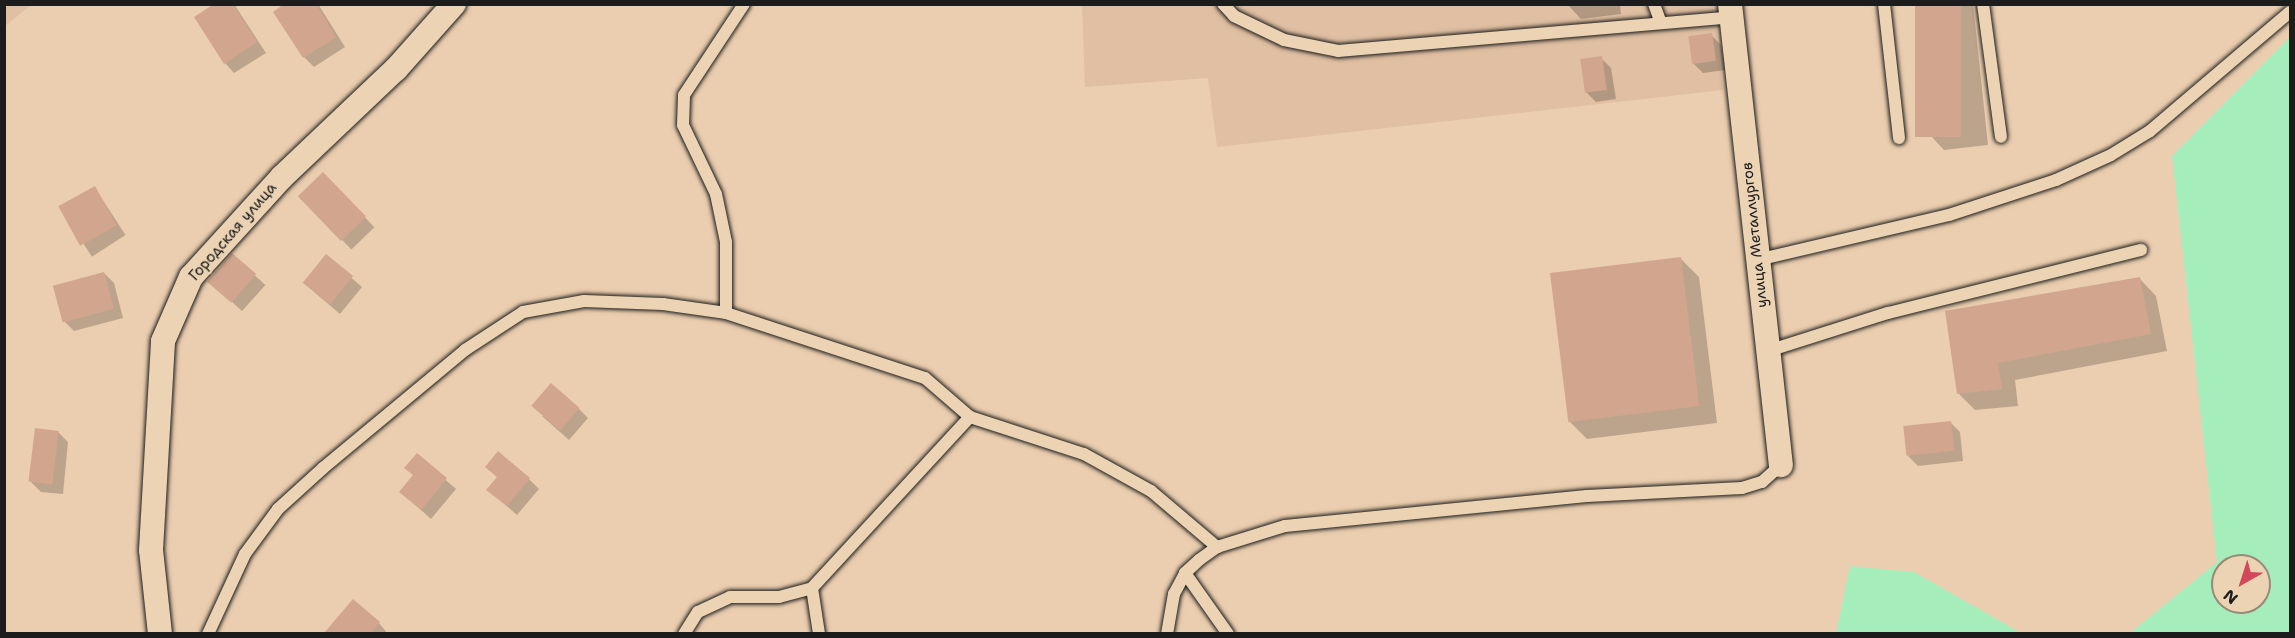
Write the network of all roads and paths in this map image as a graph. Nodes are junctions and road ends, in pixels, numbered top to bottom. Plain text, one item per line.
1 (454, 4) edge
2 (744, 4) edge
3 (1223, 4) edge
4 (1654, 4) edge
5 (1884, 4) edge
6 (1983, 4) edge
7 (1730, 11) edge
8 (2290, 12) edge
9 (1661, 23) junction
10 (2001, 137) dead end
11 (1899, 138) dead end
12 (2141, 250) dead end
13 (1757, 260) junction
14 (726, 313) junction
15 (1768, 351) junction
16 (970, 417) junction
17 (1781, 465) joint
18 (1217, 547) junction
19 (1185, 573) junction
20 (812, 588) junction
21 (159, 633) edge
22 (208, 633) edge
23 (684, 633) edge
24 (819, 633) edge
25 (1167, 633) edge
26 (1228, 633) edge

1 - 21 street, Городская улица
2 - 14 lane
3 - 9 lane
4 - 9 lane
5 - 11 lane
6 - 10 lane
7 - 9 lane
7 - 13 street, улица Металлургов
8 - 13 lane
12 - 15 lane
13 - 15 street, улица Металлургов
14 - 16 lane
14 - 22 lane
15 - 17 street, улица Металлургов
16 - 18 lane
16 - 20 lane
17 - 18 lane
18 - 19 lane
19 - 25 lane
19 - 26 lane
20 - 23 lane
20 - 24 lane

